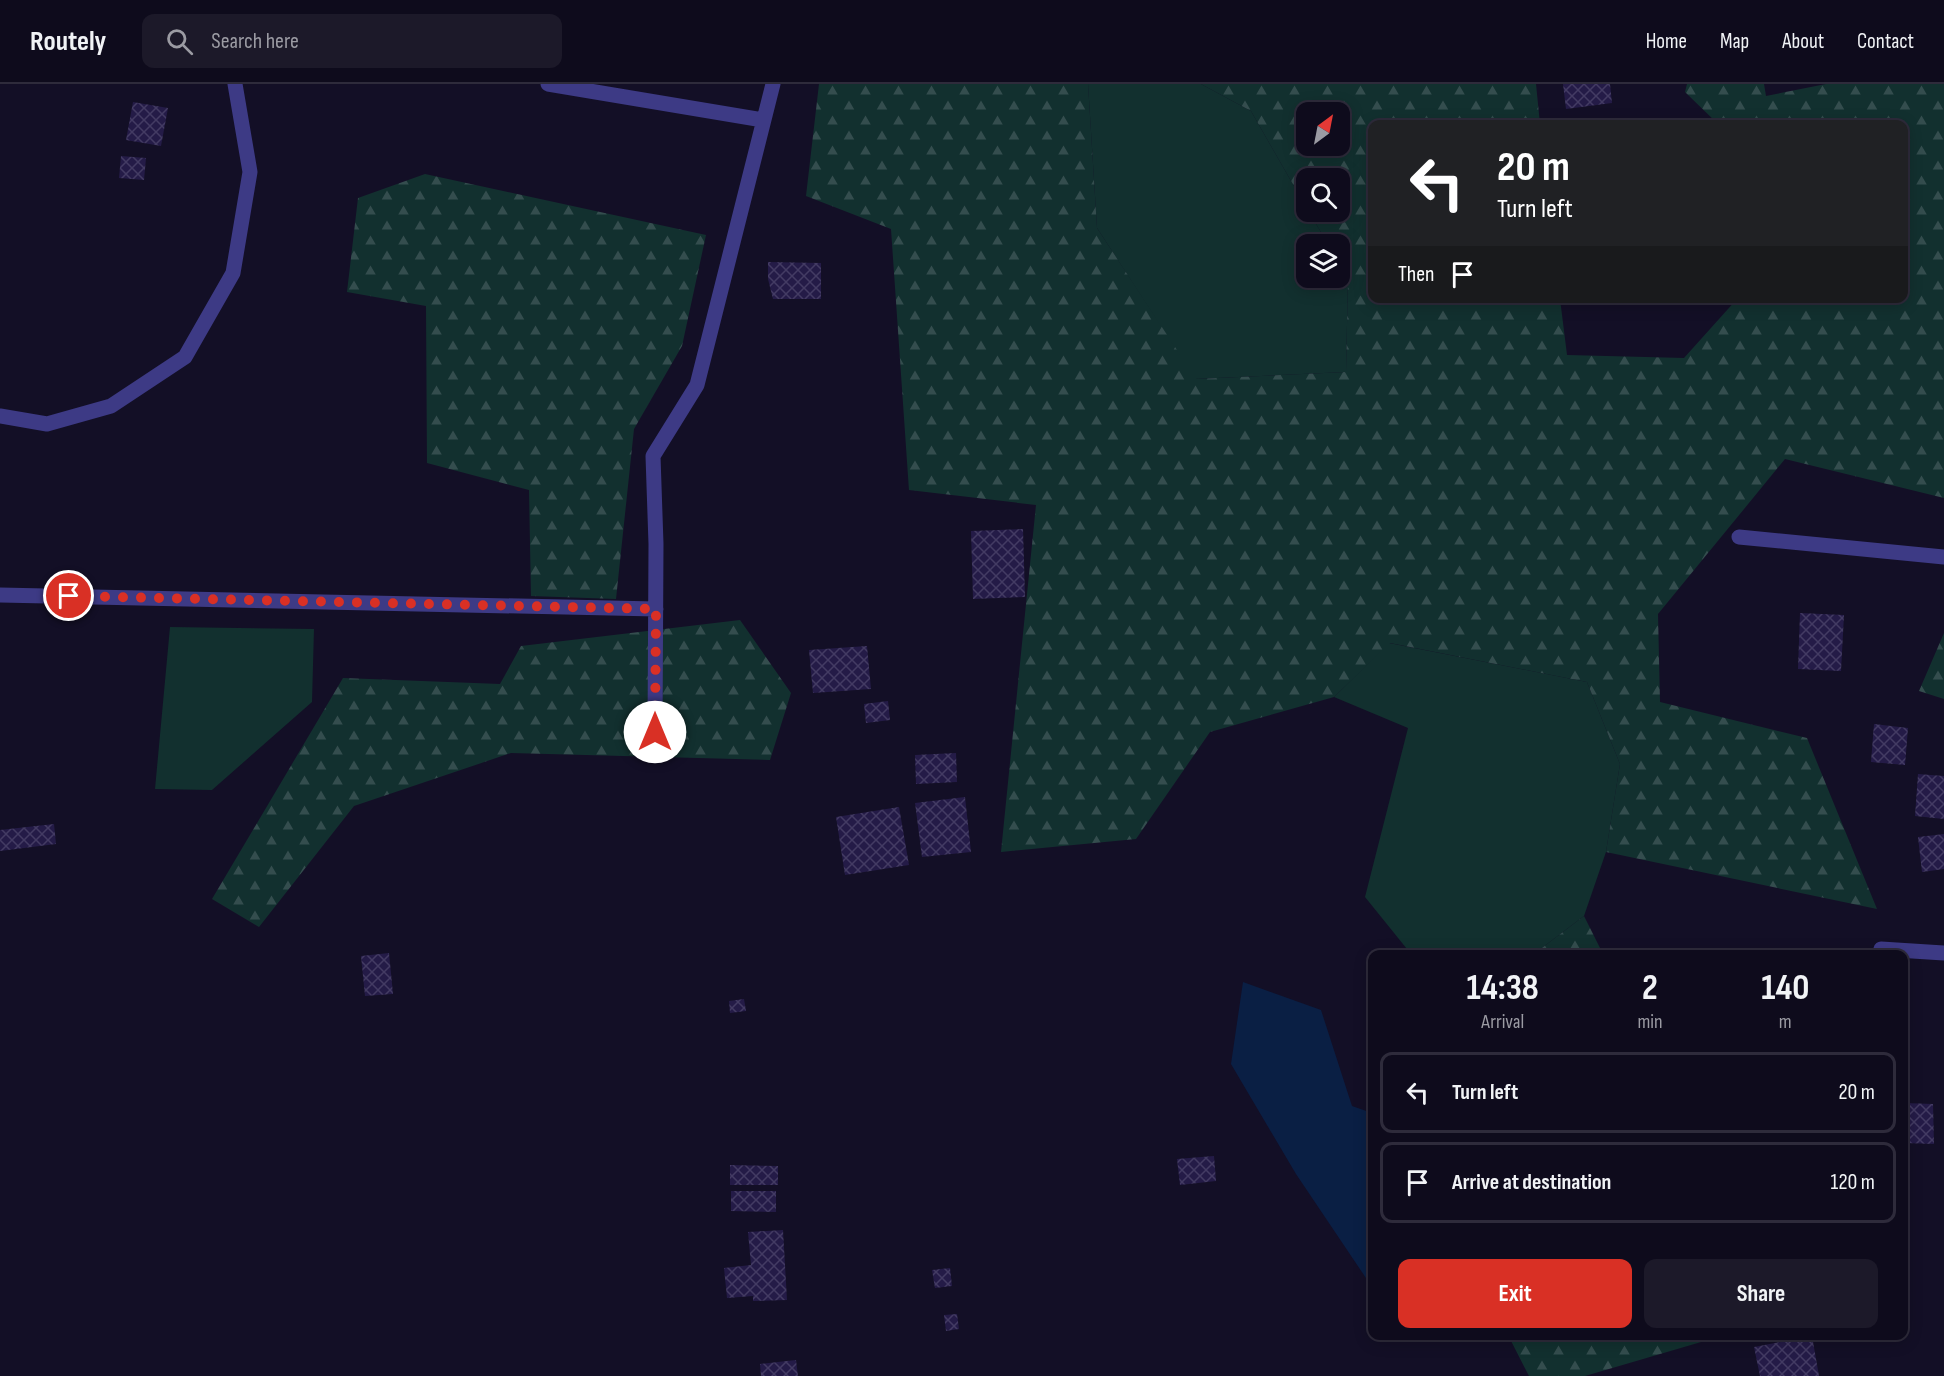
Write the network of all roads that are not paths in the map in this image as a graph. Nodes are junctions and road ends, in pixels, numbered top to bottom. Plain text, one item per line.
1 (235, 84) edge
2 (548, 84) edge
3 (773, 84) edge
4 (764, 120) junction
5 (0, 416) edge
6 (1739, 537) dead end
7 (1944, 557) edge
8 (0, 595) edge
9 (656, 609) junction
10 (655, 732) dead end
11 (1881, 950) edge
12 (1902, 950) edge
13 (1908, 950) edge
14 (1944, 952) edge

1 - 5 street
2 - 4 street
3 - 4 street
4 - 9 street
6 - 7 street
8 - 9 street
9 - 10 street
11 - 12 street
13 - 14 street

